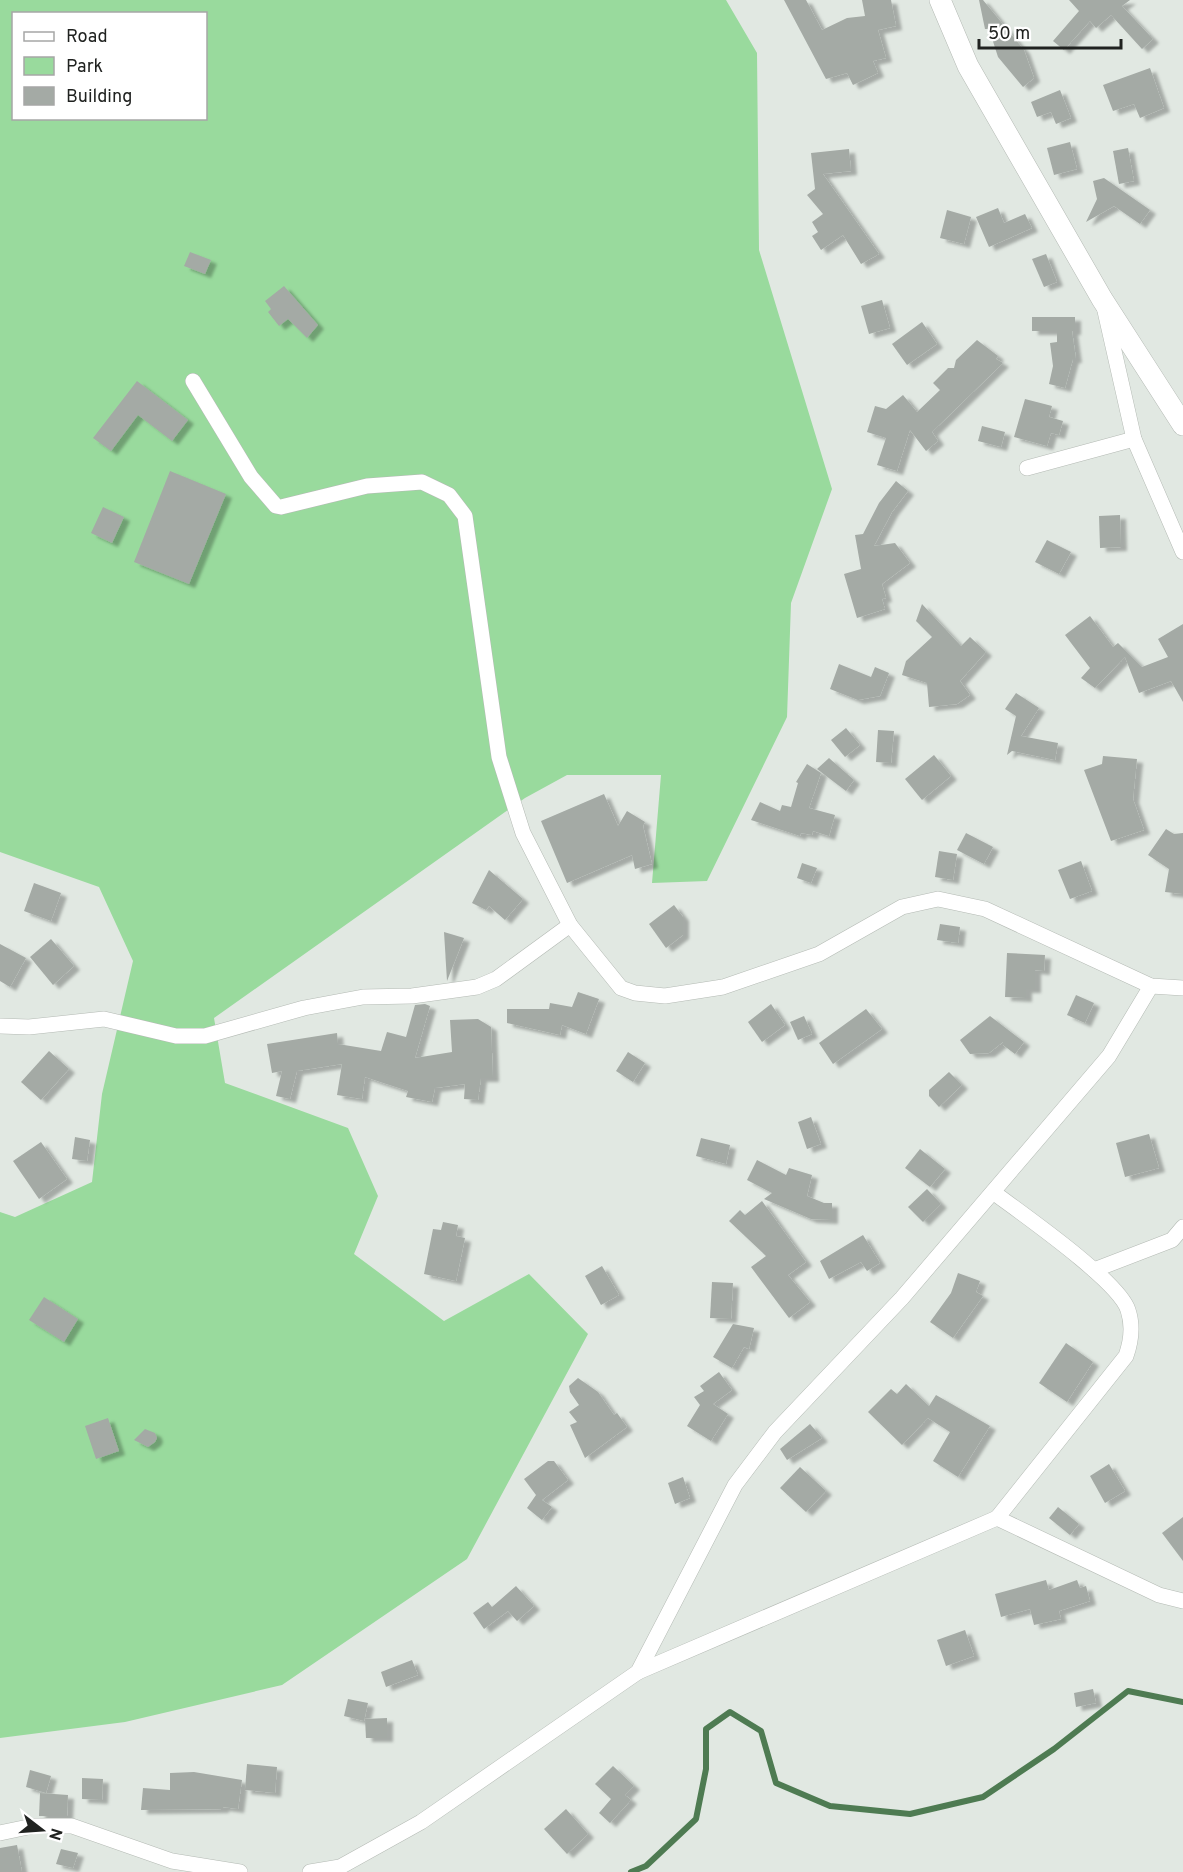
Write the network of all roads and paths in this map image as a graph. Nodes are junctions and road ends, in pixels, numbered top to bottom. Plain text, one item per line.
1 (940, 0) edge
2 (1102, 299) junction
3 (193, 381) dead end
4 (1183, 425) edge
5 (1134, 439) junction
6 (1027, 468) dead end
7 (1183, 552) edge
8 (570, 925) junction
9 (1151, 986) junction
10 (1183, 988) edge
11 (0, 1026) edge
12 (993, 1192) junction
13 (1183, 1227) edge
14 (1177, 1241) edge
15 (1094, 1270) junction
16 (997, 1518) junction
17 (1183, 1601) edge
18 (638, 1672) junction
19 (0, 1833) edge
20 (240, 1872) edge
21 (310, 1872) edge

1 - 2 street
2 - 4 street
2 - 5 street
3 - 8 street
5 - 6 street
5 - 7 street
8 - 9 street
8 - 11 street
9 - 10 street
9 - 12 street
12 - 15 street
12 - 18 street
13 - 14 street
14 - 15 street
15 - 16 street
16 - 17 street
16 - 18 street
18 - 21 street
19 - 20 street

